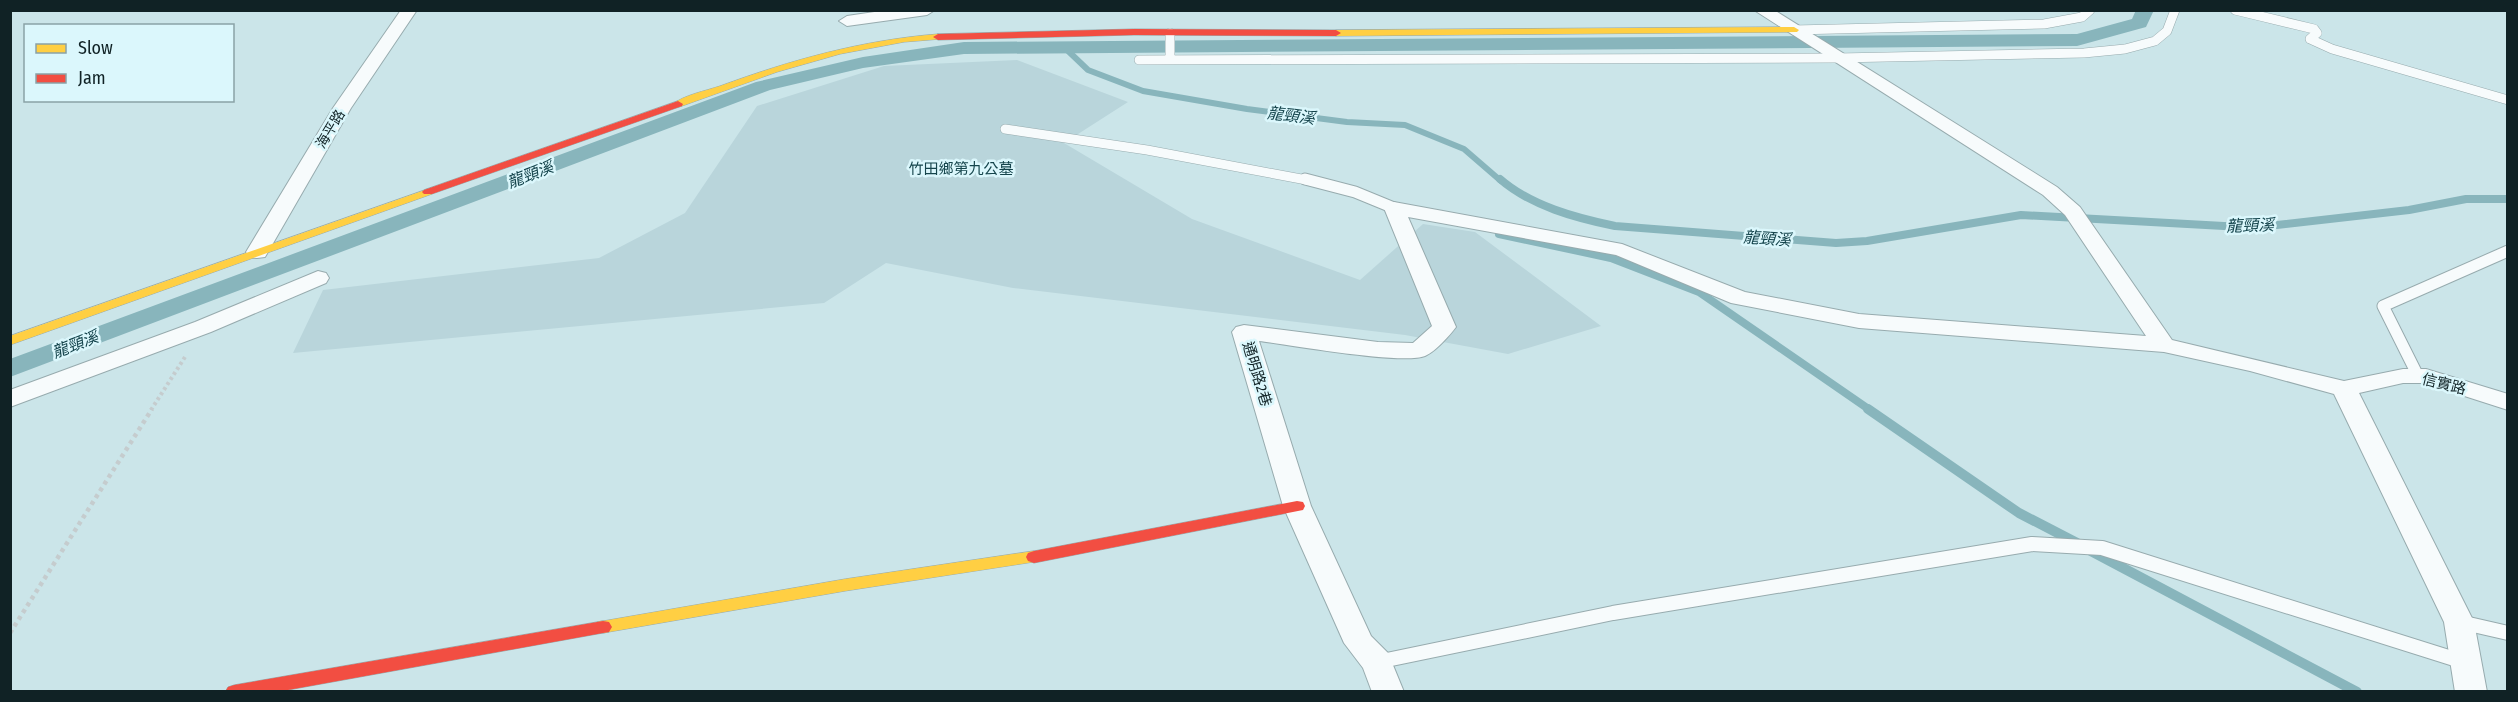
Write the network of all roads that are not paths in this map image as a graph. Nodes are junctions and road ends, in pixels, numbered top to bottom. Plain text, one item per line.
1 (409, 10) edge
2 (927, 10) edge
3 (1762, 10) edge
4 (2090, 10) edge
5 (2175, 10) edge
6 (2235, 10) edge
7 (844, 16) edge
8 (1798, 32) junction
9 (1170, 33) junction
10 (881, 41) junction
11 (1835, 56) junction
12 (1170, 59) junction
13 (1139, 60) dead end
14 (2508, 100) edge
15 (1005, 129) dead end
16 (1394, 208) junction
17 (2508, 251) edge
18 (257, 252) junction
19 (318, 278) dead end
20 (10, 341) edge
21 (2164, 345) junction
22 (2418, 376) junction
23 (2344, 389) junction
24 (10, 399) edge
25 (2508, 402) edge
26 (1297, 506) junction
27 (2459, 622) junction
28 (2508, 633) edge
29 (1377, 662) junction
30 (2466, 663) junction
31 (234, 692) edge
32 (1388, 692) edge
33 (2471, 692) edge

1 - 18 street, 海平路
2 - 7 street
3 - 8 street
4 - 8 lane
5 - 11 lane
6 - 14 lane
7 - 10 street
8 - 9 street
8 - 11 street
9 - 10 street
9 - 12 lane
10 - 18 street
11 - 12 lane
11 - 21 street
12 - 13 lane
15 - 16 lane
16 - 21 street
16 - 26 street, 通明路2巷
17 - 22 lane
18 - 20 street
19 - 24 street
21 - 23 street
22 - 23 street, 信實路
22 - 25 street, 信實路
23 - 27 street
26 - 29 street, 通明路2巷
26 - 31 street
27 - 28 lane
27 - 30 street
29 - 30 lane
29 - 32 street, 通明路2巷
30 - 33 street

